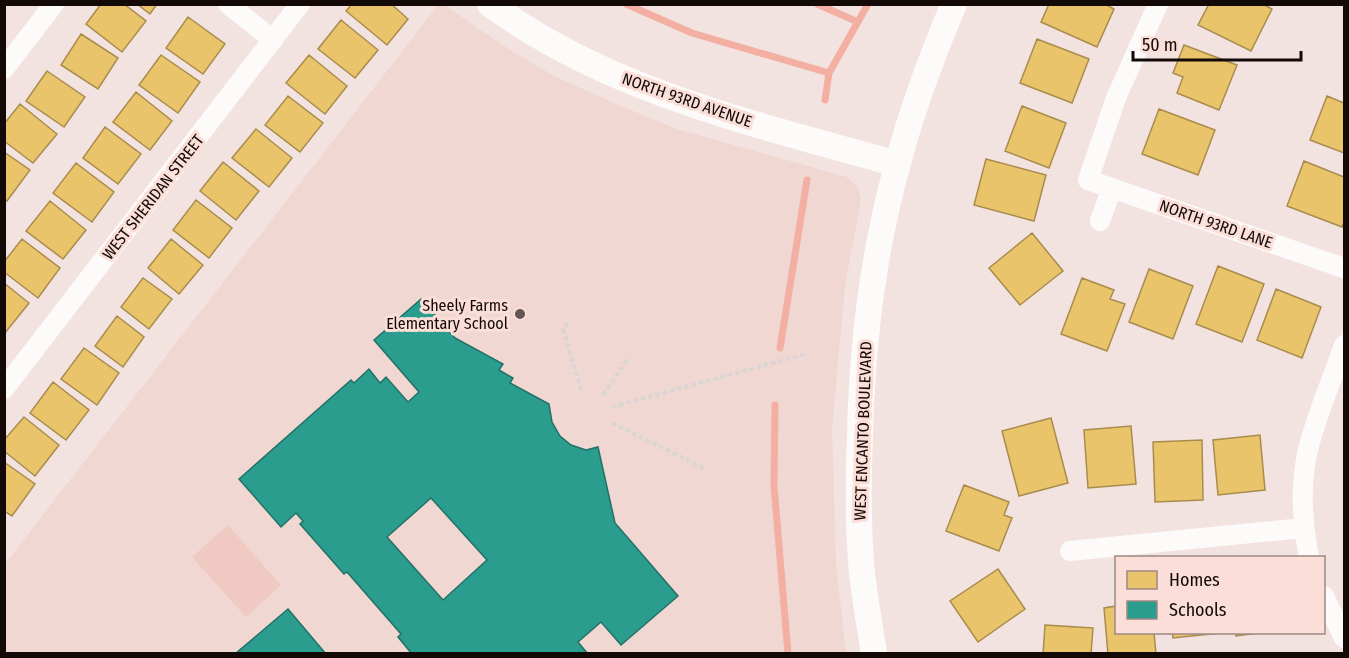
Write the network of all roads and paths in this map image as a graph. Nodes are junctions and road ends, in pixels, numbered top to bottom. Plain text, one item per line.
1 (54, 4) edge
2 (228, 4) edge
3 (300, 4) edge
4 (490, 4) edge
5 (954, 4) edge
6 (1158, 4) edge
7 (273, 40) junction
8 (4, 69) edge
9 (897, 164) junction
10 (1112, 188) junction
11 (1100, 221) dead end
12 (1344, 267) edge
13 (568, 323) dead end
14 (1344, 345) edge
15 (806, 354) dead end
16 (629, 357) dead end
17 (4, 389) edge
18 (582, 393) dead end
19 (603, 395) dead end
20 (612, 407) dead end
21 (612, 423) dead end
22 (704, 468) dead end
23 (1303, 528) junction
24 (1070, 551) dead end
25 (1309, 556) edge
26 (1325, 600) edge
27 (1344, 638) edge
28 (874, 654) edge

1 - 8 street
2 - 7 street
3 - 7 street, WEST SHERIDAN STREET
4 - 9 street, NORTH 93RD AVENUE
5 - 9 street, WEST ENCANTO BOULEVARD
6 - 10 street, NORTH 93RD LANE
7 - 17 street, WEST SHERIDAN STREET
9 - 28 street, WEST ENCANTO BOULEVARD
10 - 11 street
10 - 12 street, NORTH 93RD LANE
13 - 18 path
14 - 23 street
15 - 20 path
16 - 19 path
21 - 22 path
23 - 24 street
23 - 25 street
26 - 27 street

